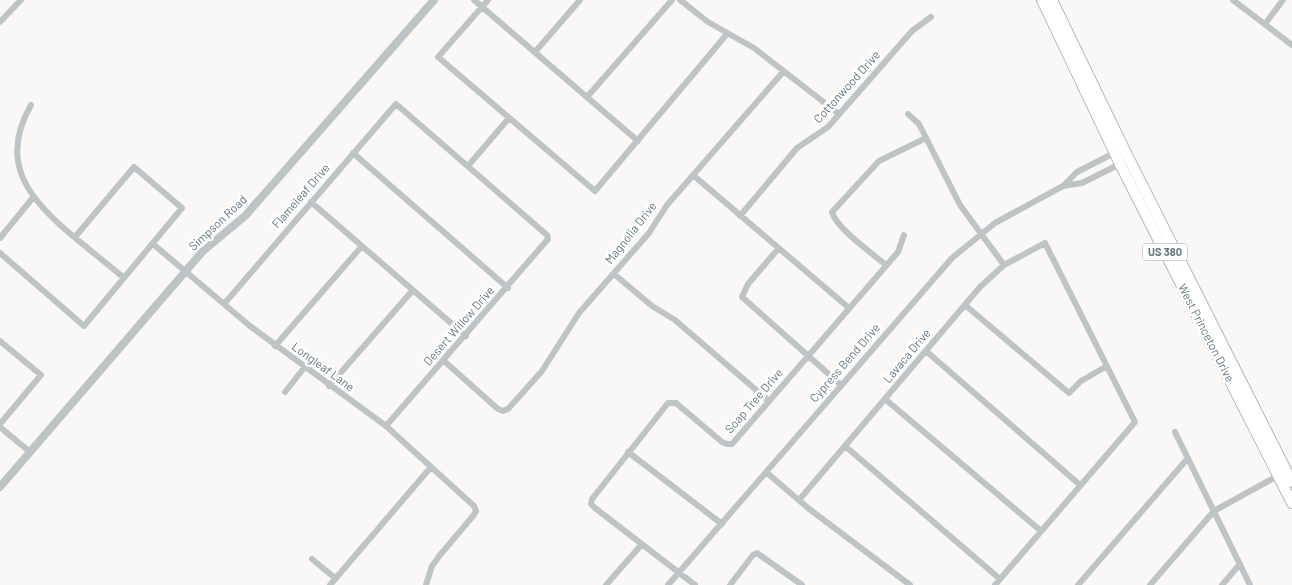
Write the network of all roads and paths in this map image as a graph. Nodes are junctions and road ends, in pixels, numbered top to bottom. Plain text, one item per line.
1 (21, 0) edge
2 (434, 0) edge
3 (474, 0) edge
4 (488, 0) edge
5 (580, 0) edge
6 (672, 0) edge
7 (680, 0) edge
8 (1042, 0) edge
9 (1052, 0) edge
10 (1233, 0) edge
11 (1283, 0) edge
12 (482, 7) junction
13 (931, 17) dead end
14 (0, 22) edge
15 (1265, 24) junction
16 (727, 34) junction
17 (1292, 45) edge
18 (535, 52) junction
19 (783, 72) junction
20 (587, 97) junction
21 (31, 105) dead end
22 (839, 114) junction
23 (908, 114) dead end
24 (509, 118) junction
25 (926, 138) junction
26 (638, 140) junction
27 (1119, 150) junction
28 (353, 153) junction
29 (1125, 162) junction
30 (468, 166) junction
31 (693, 175) junction
32 (1063, 186) junction
33 (31, 200) junction
34 (311, 202) junction
35 (740, 216) junction
36 (979, 234) junction
37 (904, 235) dead end
38 (75, 237) junction
39 (0, 238) edge
40 (153, 244) junction
41 (362, 246) junction
42 (778, 249) junction
43 (0, 253) edge
44 (886, 265) junction
45 (1004, 265) junction
46 (185, 271) junction
47 (614, 274) junction
48 (124, 278) junction
49 (508, 288) junction
50 (413, 290) junction
51 (224, 304) junction
52 (965, 305) junction
53 (849, 308) junction
54 (466, 336) junction
55 (0, 341) edge
56 (275, 346) junction
57 (926, 351) junction
58 (808, 355) junction
59 (444, 361) junction
60 (1107, 366) junction
61 (304, 368) junction
62 (841, 385) junction
63 (329, 386) junction
64 (286, 392) dead end
65 (885, 398) junction
66 (769, 401) junction
67 (0, 425) edge
68 (386, 426) junction
69 (1175, 432) dead end
70 (845, 446) junction
71 (30, 452) junction
72 (628, 452) junction
73 (1188, 458) junction
74 (431, 467) junction
75 (766, 472) junction
76 (1283, 473) junction
77 (1292, 482) edge
78 (1080, 485) junction
79 (0, 487) edge
80 (799, 500) junction
81 (1292, 503) edge
82 (1214, 511) junction
83 (722, 524) junction
84 (1041, 531) junction
85 (642, 544) junction
86 (312, 559) dead end
87 (1240, 564) junction
88 (680, 572) junction
89 (335, 578) junction
90 (1000, 579) junction
91 (330, 585) edge
92 (426, 585) edge
93 (606, 585) edge
94 (668, 585) edge
95 (694, 585) edge
96 (730, 585) edge
97 (802, 585) edge
98 (910, 585) edge
99 (995, 585) edge
100 (1078, 585) edge
101 (1150, 585) edge
102 (1222, 585) edge
103 (1250, 585) edge

1 - 14 street
2 - 46 street, Simpson Road
3 - 12 street
4 - 12 street
5 - 18 street
6 - 20 street
7 - 16 street
8 - 27 highway, West Princeton Drive / US 380
9 - 27 highway, West Princeton Drive / US 380
10 - 15 street
11 - 15 street
12 - 18 street
12 - 24 street
13 - 22 street, Cottonwood Drive
15 - 17 street
16 - 19 street
16 - 26 street
18 - 20 street
19 - 22 street
19 - 31 street, Magnolia Drive
20 - 26 street
21 - 33 street
22 - 35 street, Cottonwood Drive
23 - 25 street
24 - 26 street
24 - 30 street
25 - 36 street
25 - 44 street
27 - 29 highway, West Princeton Drive / US 380
27 - 32 street, Cypress Bend Drive
28 - 30 street, Flameleaf Drive
28 - 34 street, Flameleaf Drive
28 - 49 street
29 - 32 street, Cypress Bend Drive
29 - 76 highway, West Princeton Drive / US 380
30 - 49 street, Desert Willow Drive
31 - 35 street
31 - 47 street, Magnolia Drive
32 - 36 street, Cypress Bend Drive
33 - 38 street
33 - 39 street
34 - 41 street
34 - 51 street, Flameleaf Drive
35 - 42 street
36 - 45 street
36 - 62 street, Cypress Bend Drive
37 - 44 street, Soap Tree Drive
38 - 40 street
38 - 48 street
40 - 46 street, Longleaf Lane
40 - 48 street
41 - 50 street
41 - 56 street
42 - 53 street
42 - 58 street
43 - 48 street
44 - 53 street, Soap Tree Drive
45 - 52 street, Lavaca Drive
45 - 60 street, Lavaca Drive
46 - 51 street, Longleaf Lane
46 - 71 street, Simpson Road
47 - 59 street, Magnolia Drive
47 - 66 street
49 - 54 street, Desert Willow Drive
50 - 54 street
50 - 63 street
51 - 56 street, Longleaf Lane
52 - 57 street, Lavaca Drive
52 - 60 street
53 - 58 street, Soap Tree Drive
54 - 59 street, Desert Willow Drive
55 - 67 street
56 - 61 street, Longleaf Lane
57 - 65 street, Lavaca Drive
57 - 78 street
58 - 62 street
58 - 66 street, Soap Tree Drive
59 - 68 street, Desert Willow Drive
60 - 78 street
61 - 63 street, Longleaf Lane
61 - 64 street
62 - 75 street, Cypress Bend Drive
63 - 68 street, Longleaf Lane
65 - 70 street, Lavaca Drive
65 - 84 street
66 - 72 street, Soap Tree Drive
67 - 71 street
68 - 74 street, Longleaf Lane
69 - 73 street
70 - 80 street, Lavaca Drive
70 - 90 street
71 - 79 street, Simpson Road
72 - 83 street
72 - 85 street, Soap Tree Drive
73 - 82 street
73 - 100 street
74 - 89 street
74 - 92 street, Longleaf Lane
75 - 80 street
75 - 83 street, Cypress Bend Drive
76 - 77 highway, West Princeton Drive / US 380
76 - 81 highway, West Princeton Drive / US 380
76 - 82 street
78 - 84 street
80 - 98 street
82 - 87 street
82 - 101 street
83 - 88 street, Cypress Bend Drive
84 - 90 street
85 - 88 street
85 - 93 street
86 - 89 street
87 - 102 street
87 - 103 street
88 - 94 street, Cypress Bend Drive
88 - 95 street
89 - 91 street
90 - 99 street
96 - 97 street

